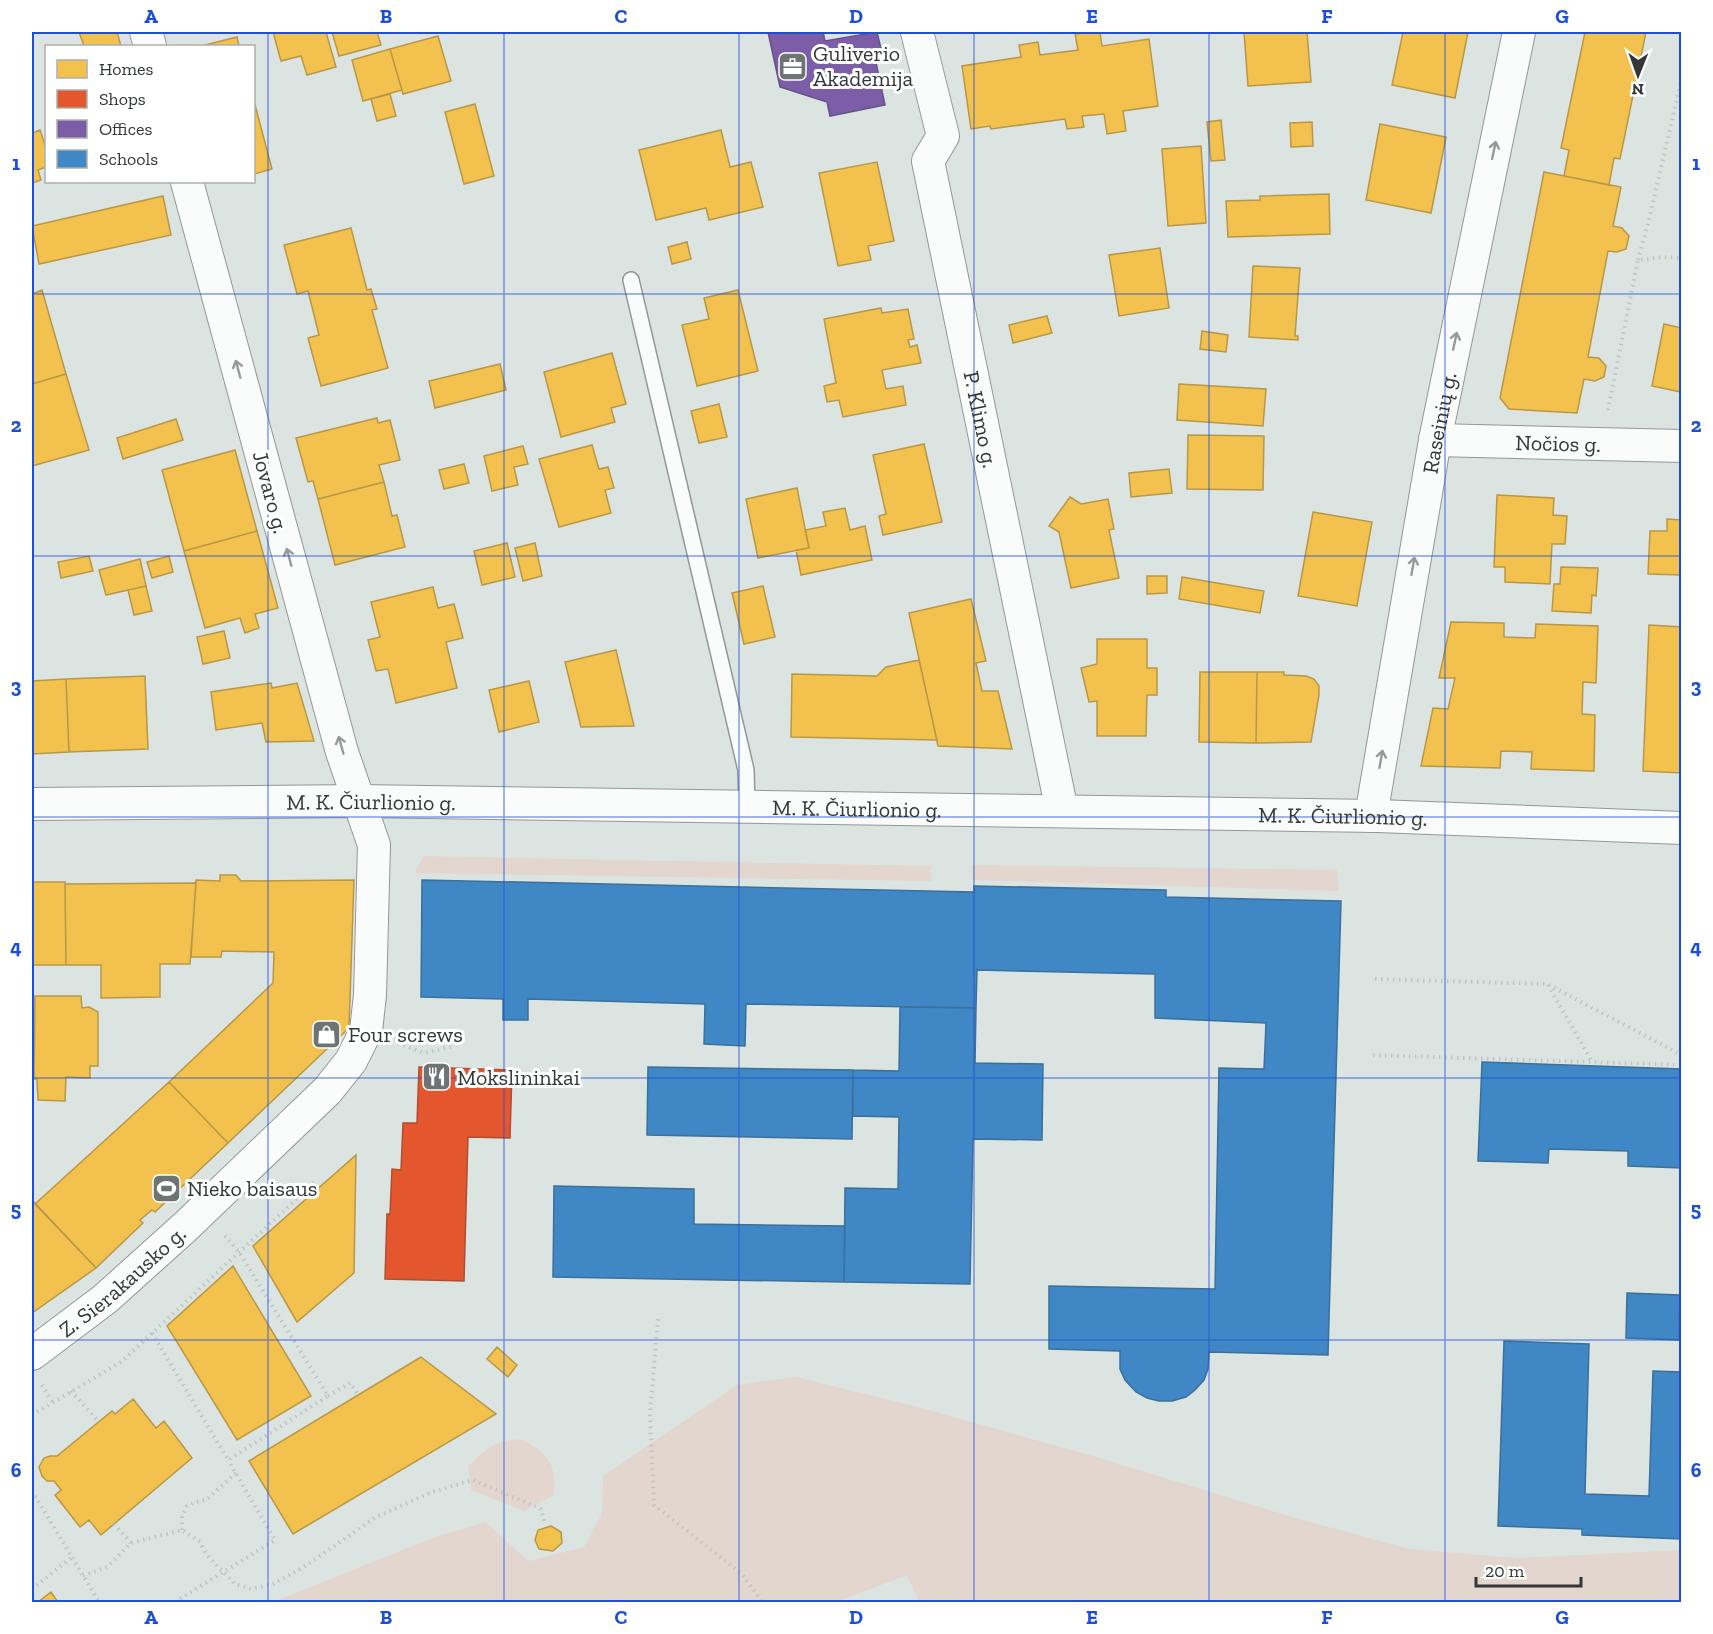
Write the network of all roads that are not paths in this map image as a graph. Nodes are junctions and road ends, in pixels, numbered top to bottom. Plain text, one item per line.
1 (917, 32) edge
2 (1519, 32) edge
3 (187, 183) edge
4 (631, 280) dead end
5 (1435, 440) junction
6 (1682, 446) edge
7 (359, 801) junction
8 (32, 804) edge
9 (747, 807) junction
10 (1062, 812) junction
11 (1371, 816) junction
12 (1682, 828) edge
13 (32, 1354) edge

1 - 10 street, P. Klimo g.
5 -> 2 street, Raseinių g.
7 -> 3 street, Jovaro g.
4 - 9 lane
5 - 6 street, Nočios g.
11 -> 5 street, Raseinių g.
7 - 8 street, M. K. Čiurlionio g.
7 - 9 street, M. K. Čiurlionio g.
7 - 13 street, Z. Sierakausko g.
9 - 10 street, M. K. Čiurlionio g.
10 - 11 street, M. K. Čiurlionio g.
11 - 12 street, M. K. Čiurlionio g.

